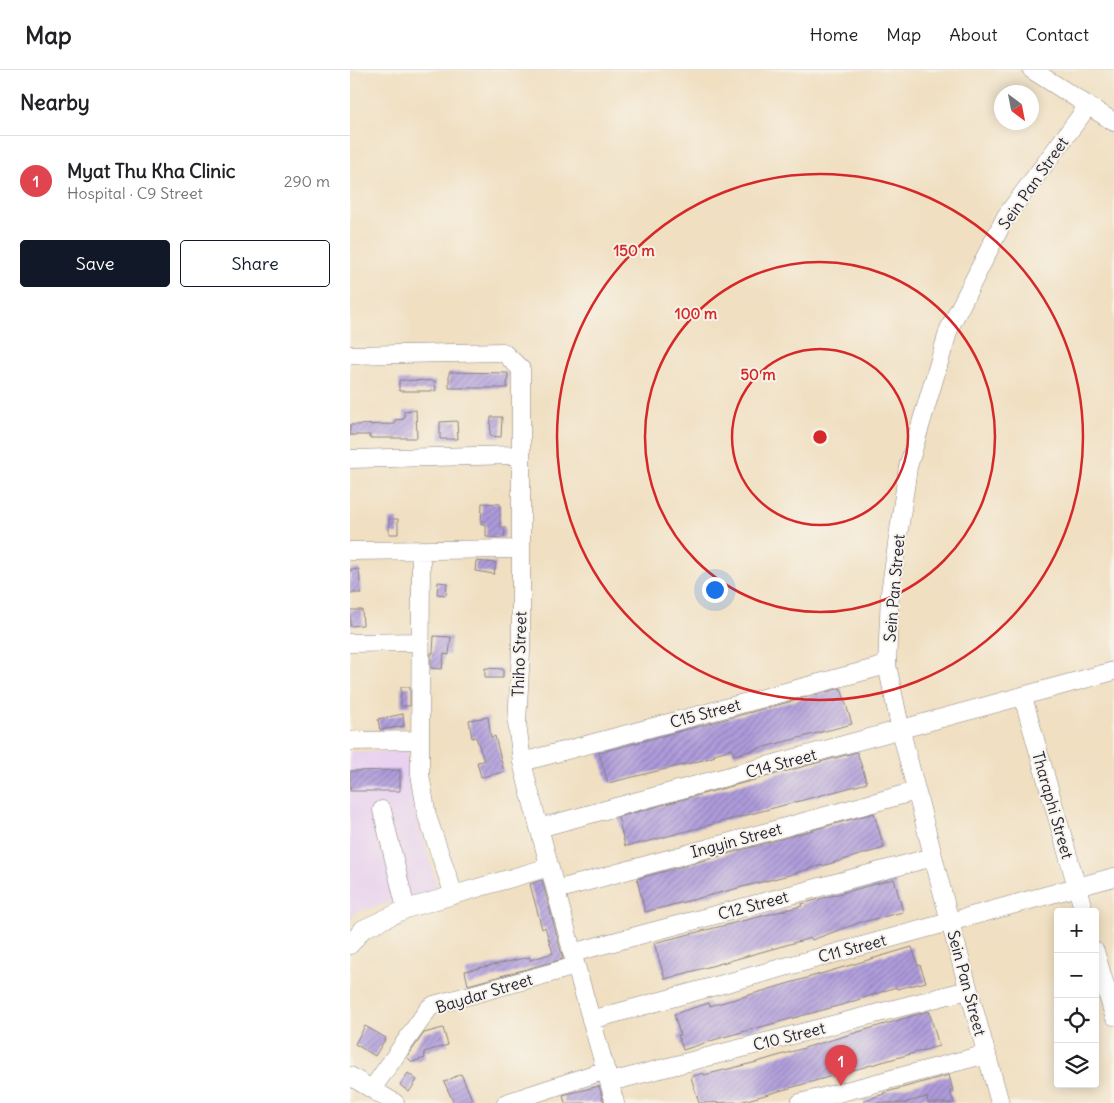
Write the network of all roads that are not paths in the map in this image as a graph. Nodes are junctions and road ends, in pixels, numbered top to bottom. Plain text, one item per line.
1 (1032, 70) edge
2 (1088, 106) junction
3 (1114, 122) edge
4 (350, 354) edge
5 (521, 455) junction
6 (350, 459) edge
7 (521, 548) junction
8 (421, 550) junction
9 (350, 551) edge
10 (420, 642) junction
11 (350, 643) edge
12 (887, 665) junction
13 (1114, 671) edge
14 (1023, 698) junction
15 (901, 731) junction
16 (420, 740) junction
17 (350, 741) edge
18 (522, 762) junction
19 (916, 791) junction
20 (382, 810) dead end
21 (539, 828) junction
22 (933, 856) junction
23 (550, 867) junction
24 (1114, 877) edge
25 (1077, 887) junction
26 (556, 890) junction
27 (454, 895) junction
28 (1083, 908) edge
29 (406, 909) junction
30 (950, 922) junction
31 (350, 945) edge
32 (1096, 953) edge
33 (574, 960) junction
34 (968, 990) junction
35 (1114, 1016) edge
36 (591, 1020) junction
37 (987, 1054) junction
38 (350, 1076) edge
39 (608, 1076) junction
40 (372, 1089) junction
41 (396, 1103) edge
42 (506, 1103) edge
43 (615, 1103) edge
44 (800, 1103) edge
45 (1000, 1103) edge

1 - 2 street
2 - 3 street
2 - 12 street, Sein Pan Street
4 - 5 street, Thiho Street
5 - 6 street
5 - 7 street, Thiho Street
7 - 8 street
7 - 18 street, Thiho Street
8 - 9 street
8 - 10 street
10 - 11 street
10 - 16 street
12 - 15 street, Sein Pan Street
12 - 18 street, C15 Street
13 - 14 street, C14 Street
14 - 15 street, C14 Street
14 - 25 street, Tharaphi Street
15 - 19 street, Sein Pan Street
15 - 21 street, C14 Street
16 - 17 street
16 - 27 street
18 - 21 street, Thiho Street
19 - 22 street, Sein Pan Street
19 - 26 street, Ingyin Street
20 - 29 street
21 - 23 street, Thiho Street
22 - 30 street, Sein Pan Street
22 - 33 street, C12 Street
23 - 26 street, Thiho Street
23 - 27 street
24 - 25 street, C11 Street
25 - 28 street, Tharaphi Street
25 - 30 street, C11 Street
26 - 33 street, Thiho Street
27 - 29 street
29 - 31 street
30 - 34 street, Sein Pan Street
30 - 36 street, C11 Street
32 - 35 street
33 - 36 street, Thiho Street
33 - 40 street, Baydar Street
34 - 37 street, Sein Pan Street
34 - 39 street, C10 Street
36 - 39 street, Thiho Street
37 - 44 street
37 - 45 street, Sein Pan Street
38 - 40 street
39 - 42 street, C10 Street
39 - 43 street, Thiho Street
40 - 41 street

